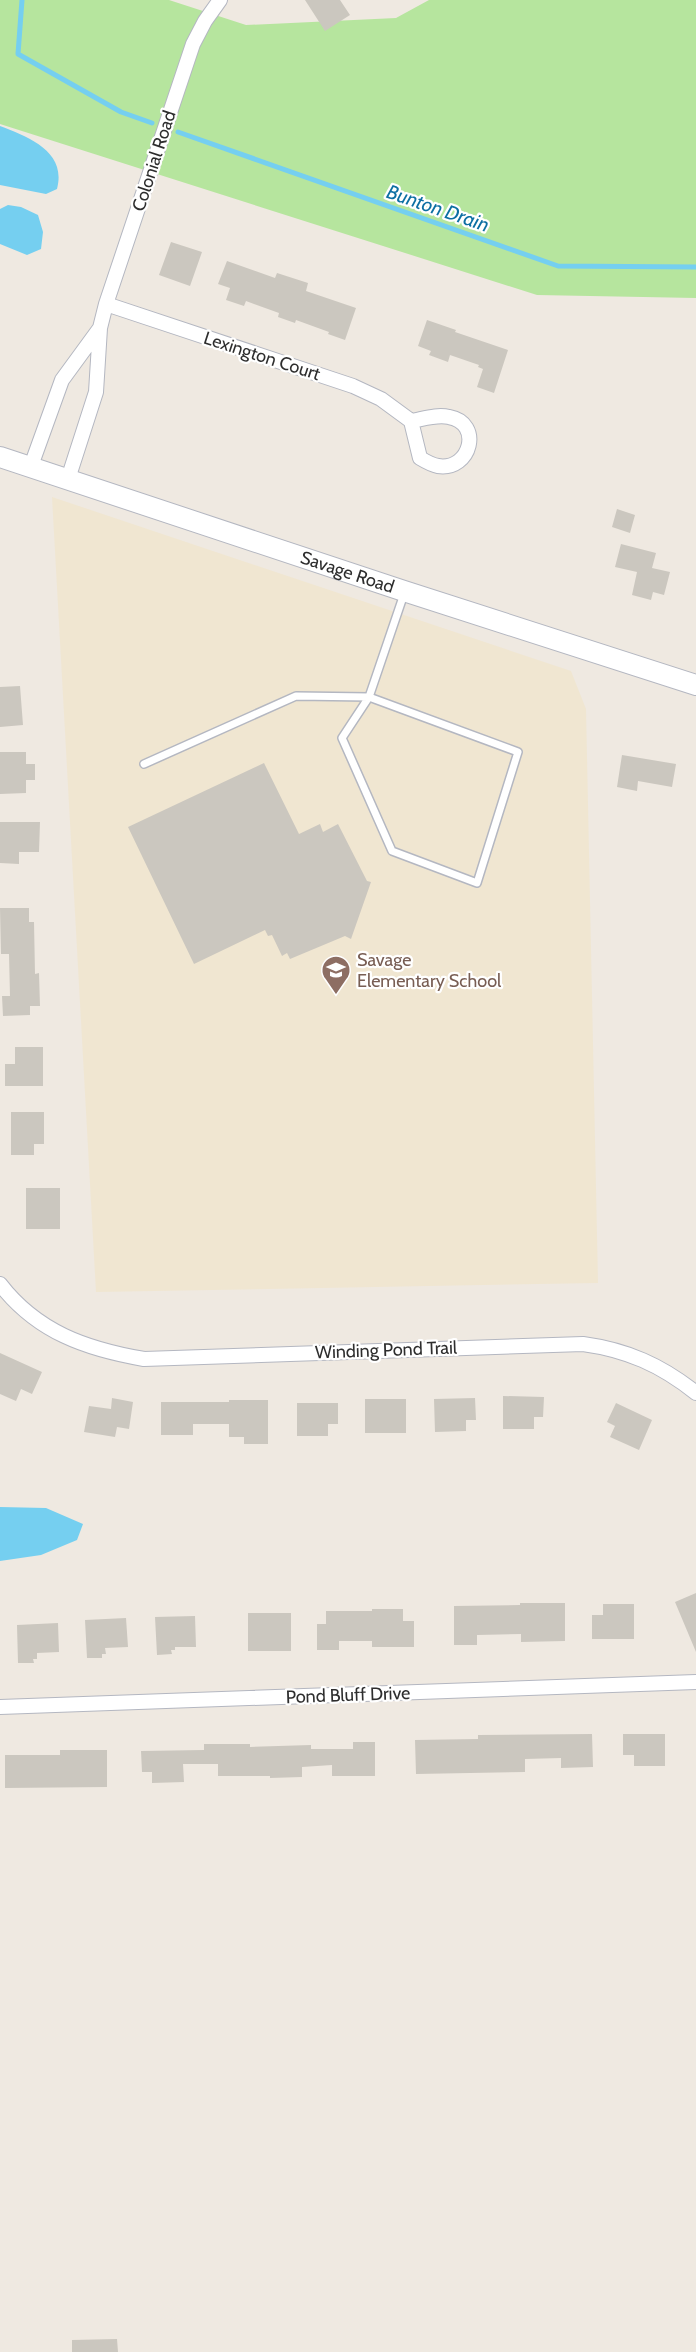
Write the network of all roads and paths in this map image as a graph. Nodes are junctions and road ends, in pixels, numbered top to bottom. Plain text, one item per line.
1 (220, 0) edge
2 (106, 304) junction
3 (100, 328) junction
4 (411, 421) junction
5 (0, 457) edge
6 (31, 466) junction
7 (68, 479) junction
8 (404, 591) junction
9 (696, 685) edge
10 (369, 697) junction
11 (144, 764) dead end
12 (0, 1284) edge
13 (696, 1393) edge
14 (696, 1682) edge
15 (0, 1707) edge

1 - 2 street, Colonial Road
2 - 3 street, Colonial Road
2 - 4 street, Lexington Court
3 - 6 street, Colonial Road
3 - 7 street, Colonial Road
4 - 4 street
5 - 6 street, Savage Road
6 - 7 street, Savage Road
7 - 8 street, Savage Road
8 - 9 street, Savage Road
8 - 10 lane
10 - 10 lane
10 - 11 lane
12 - 13 street, Winding Pond Trail
14 - 15 street, Pond Bluff Drive

